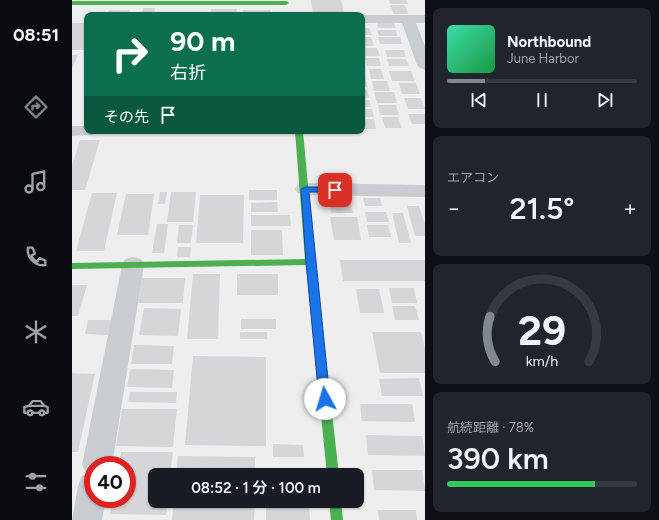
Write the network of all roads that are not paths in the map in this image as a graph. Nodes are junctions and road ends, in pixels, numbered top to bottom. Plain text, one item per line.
1 (285, 1) edge
2 (72, 3) edge
3 (287, 12) edge
4 (365, 19) edge
5 (407, 19) junction
6 (425, 19) edge
7 (425, 65) edge
8 (72, 131) edge
9 (84, 131) edge
10 (299, 134) edge
11 (305, 189) junction
12 (425, 191) edge
13 (310, 262) junction
14 (133, 265) junction
15 (72, 266) edge
16 (99, 456) edge
17 (332, 468) edge
18 (89, 508) edge
19 (336, 508) edge
20 (87, 520) edge
21 (337, 520) edge

1 - 2 street
1 - 3 street
4 - 5 street
5 - 6 street
5 - 7 street
8 - 9 street
10 - 11 street
11 - 12 street
11 - 13 street
13 - 14 street
13 - 17 street
14 - 15 street
14 - 16 street
18 - 20 street
19 - 21 street

